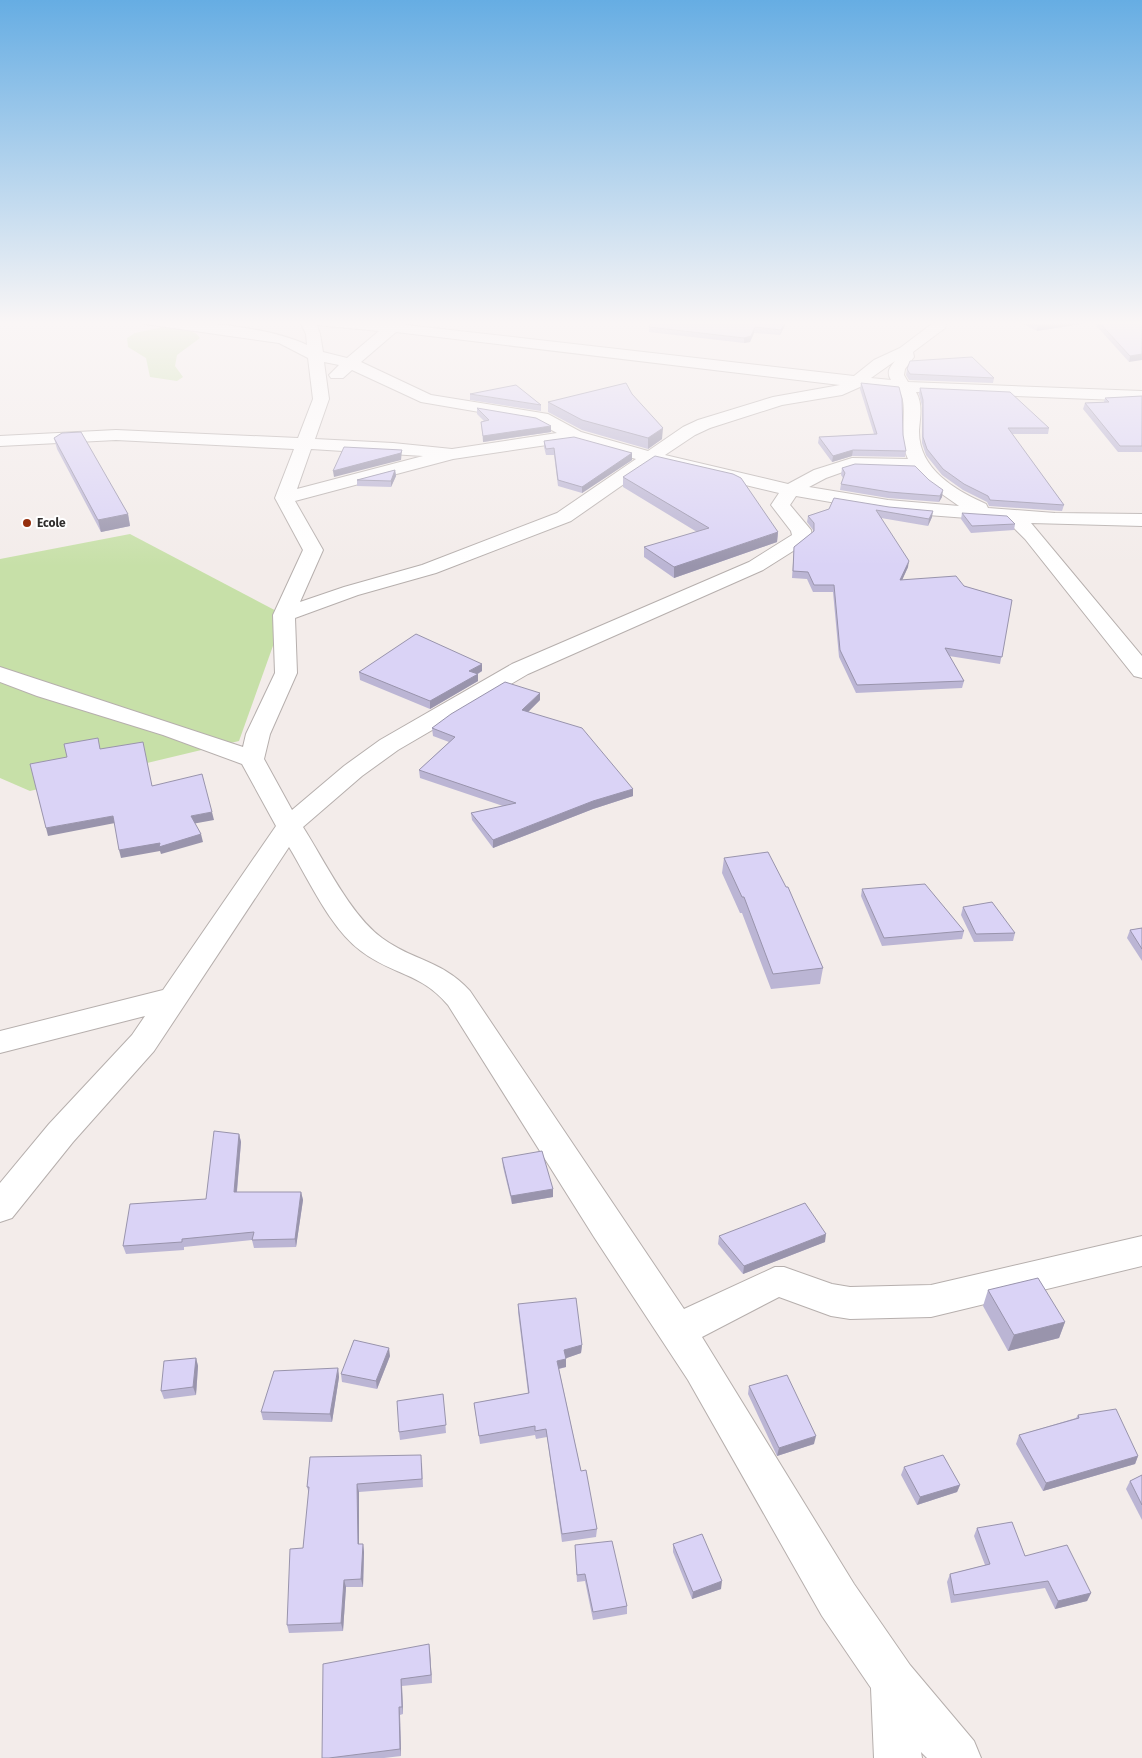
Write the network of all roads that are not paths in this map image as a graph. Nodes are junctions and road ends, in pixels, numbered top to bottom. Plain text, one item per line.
1 (320, 402) edge
2 (445, 402) edge
3 (772, 402) edge
4 (912, 402) edge
5 (575, 436) junction
6 (0, 441) edge
7 (305, 444) junction
8 (452, 454) junction
9 (653, 456) junction
10 (921, 465) junction
11 (791, 490) junction
12 (284, 498) junction
13 (990, 513) junction
14 (1013, 516) junction
15 (1142, 520) edge
16 (284, 615) junction
17 (1142, 671) edge
18 (0, 674) edge
19 (252, 759) junction
20 (290, 825) junction
21 (174, 998) junction
22 (0, 1042) edge
23 (0, 1208) edge
24 (1142, 1251) edge
25 (678, 1331) junction
26 (894, 1680) junction
27 (898, 1758) edge
28 (957, 1758) edge

1 - 7 street
2 - 5 street
3 - 9 street
4 - 10 street
5 - 8 street
5 - 9 street
6 - 7 street
7 - 8 street
7 - 12 street
8 - 12 street
9 - 11 street
9 - 16 street
10 - 11 street
10 - 13 street
11 - 13 street
11 - 20 street
12 - 16 street
13 - 14 street
14 - 15 street
14 - 17 street
16 - 19 street
18 - 19 street
19 - 20 street
20 - 21 street
20 - 25 street
21 - 22 street
21 - 23 street
24 - 25 street
25 - 26 street
26 - 27 street
26 - 28 street

